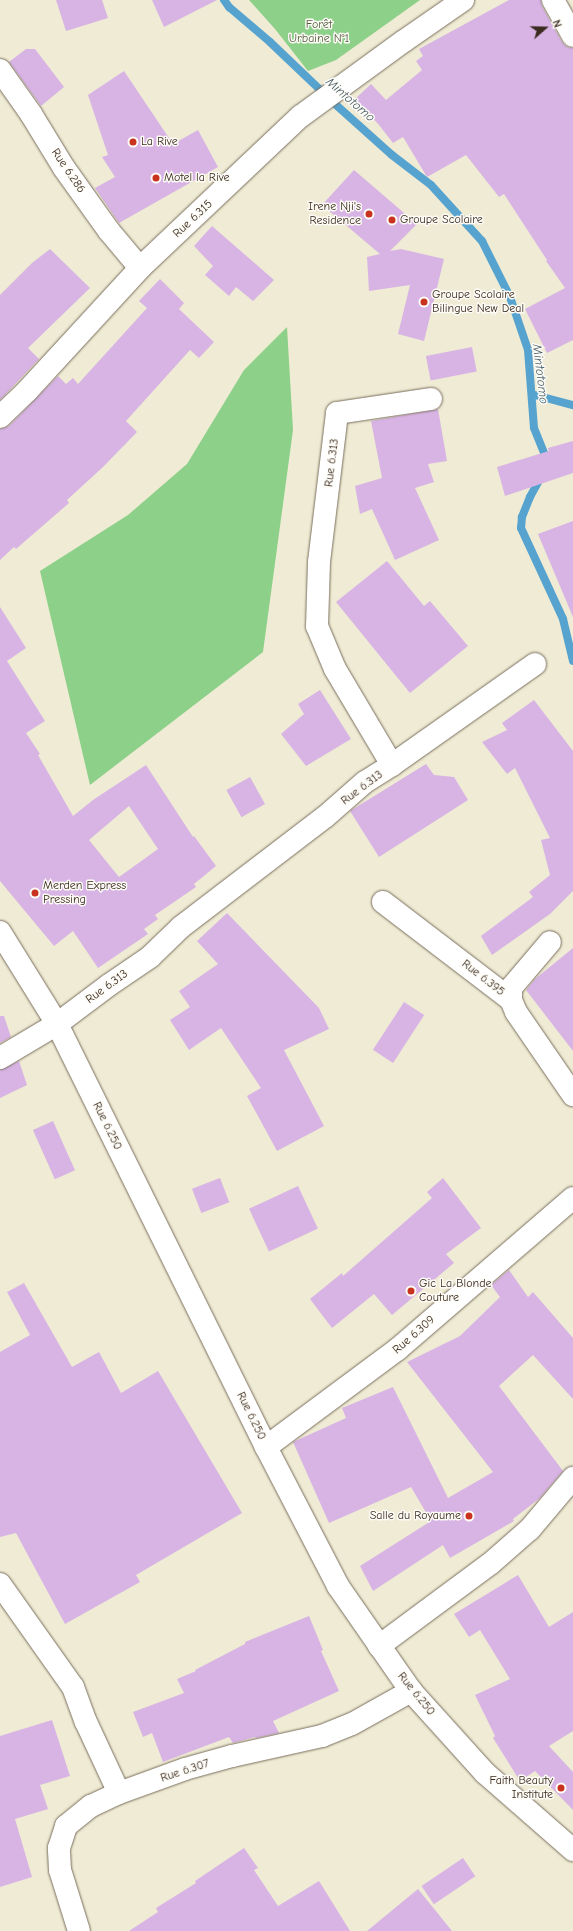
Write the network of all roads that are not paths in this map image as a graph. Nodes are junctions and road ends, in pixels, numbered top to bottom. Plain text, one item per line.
1 (463, 0) edge
2 (553, 0) edge
3 (573, 36) edge
4 (0, 70) edge
5 (140, 268) junction
6 (431, 399) dead end
7 (0, 417) edge
8 (535, 664) dead end
9 (392, 766) junction
10 (384, 902) dead end
11 (0, 932) edge
12 (550, 942) dead end
13 (511, 1000) junction
14 (58, 1024) junction
15 (0, 1058) edge
16 (573, 1095) edge
17 (573, 1198) edge
18 (266, 1447) junction
19 (573, 1478) edge
20 (0, 1584) edge
21 (379, 1646) junction
22 (411, 1691) junction
23 (119, 1793) junction
24 (573, 1850) edge
25 (79, 1931) edge

1 - 5 street, Rue 6.315
2 - 3 street
4 - 5 street, Rue 6.286
5 - 7 street, Rue 6.315
6 - 9 street, Rue 6.313
8 - 9 street
9 - 14 street, Rue 6.313
10 - 13 street, Rue 6.395
11 - 14 street, Rue 6.250
12 - 13 street
13 - 16 street, Rue 6.395
14 - 15 street, Rue 6.313
14 - 18 street, Rue 6.250
17 - 18 street, Rue 6.309
18 - 21 street, Rue 6.250
19 - 21 street
20 - 23 street
21 - 22 street, Rue 6.250
22 - 23 street, Rue 6.307
22 - 24 street, Rue 6.250
23 - 25 street, Rue 6.307

